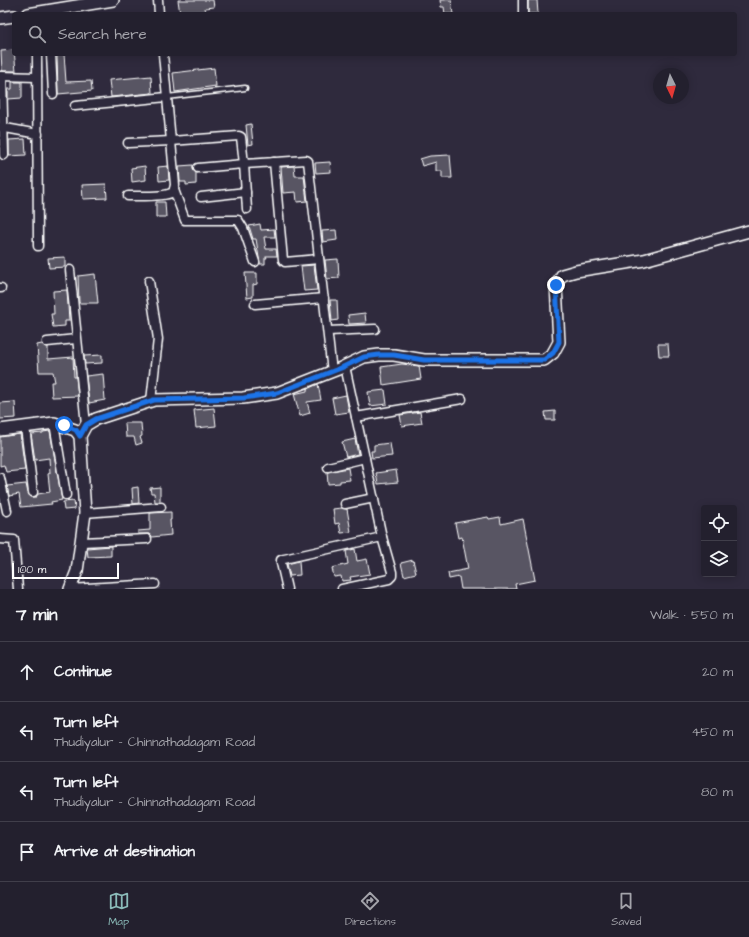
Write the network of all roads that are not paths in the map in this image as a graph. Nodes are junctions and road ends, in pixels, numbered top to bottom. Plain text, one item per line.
1 (113, 0) edge
2 (158, 0) edge
3 (523, 0) edge
4 (50, 12) edge
5 (159, 12) edge
6 (523, 12) edge
7 (12, 16) edge
8 (0, 18) edge
9 (37, 56) edge
10 (51, 56) edge
11 (163, 56) edge
12 (1, 76) edge
13 (37, 77) junction
14 (245, 88) dead end
15 (53, 94) dead end
16 (167, 97) junction
17 (75, 106) dead end
18 (1, 127) edge
19 (38, 134) junction
20 (171, 141) junction
21 (128, 143) dead end
22 (4, 155) dead end
23 (274, 162) junction
24 (244, 164) junction
25 (198, 168) dead end
26 (174, 190) junction
27 (246, 192) junction
28 (128, 196) dead end
29 (201, 197) dead end
30 (247, 209) dead end
31 (749, 231) edge
32 (38, 246) dead end
33 (319, 259) junction
34 (255, 262) dead end
35 (70, 270) dead end
36 (149, 281) dead end
37 (324, 298) junction
38 (255, 304) dead end
39 (375, 329) dead end
40 (328, 331) junction
41 (76, 339) junction
42 (47, 342) dead end
43 (345, 366) junction
44 (332, 372) junction
45 (462, 400) dead end
46 (151, 401) junction
47 (356, 417) junction
48 (54, 423) junction
49 (86, 425) junction
50 (25, 427) junction
51 (0, 430) edge
52 (80, 436) junction
53 (365, 458) junction
54 (328, 467) dead end
55 (0, 478) edge
56 (33, 492) dead end
57 (66, 495) dead end
58 (374, 498) junction
59 (344, 504) dead end
60 (161, 507) dead end
61 (7, 511) dead end
62 (85, 513) junction
63 (382, 537) junction
64 (0, 539) edge
65 (147, 540) dead end
66 (82, 542) junction
67 (155, 584) dead end
68 (18, 589) edge
69 (70, 589) edge
70 (287, 589) edge
71 (342, 589) edge

1 - 4 main road
2 - 5 street
3 - 6 street
7 - 8 main road
9 - 13 street
10 - 15 street
11 - 16 street
12 - 13 street
12 - 18 street
13 - 19 street
14 - 16 lane
16 - 17 street
16 - 20 street
18 - 19 street
18 - 22 street
19 - 32 street
20 - 21 street
20 - 24 street
20 - 26 street
23 - 24 street
23 - 33 street
23 - 33 street
24 - 25 street
24 - 27 street
26 - 28 street
26 - 34 street
27 - 29 street
27 - 30 street
31 - 43 main road
33 - 37 street
35 - 41 street
36 - 46 street
37 - 38 street
37 - 40 street
39 - 40 street
40 - 44 street
41 - 42 street
41 - 49 street
43 - 44 main road
43 - 47 street
44 - 46 main road
45 - 47 street
46 - 49 main road
47 - 53 street
48 - 50 main road
48 - 52 main road
48 - 57 street
49 - 52 main road
50 - 51 main road
50 - 56 street
52 - 62 main road
53 - 54 street
53 - 58 street
55 - 61 street
58 - 59 street
58 - 63 street
60 - 62 street
62 - 66 main road
63 - 70 street
63 - 71 street
64 - 68 street
65 - 66 street
66 - 69 main road
67 - 69 street

